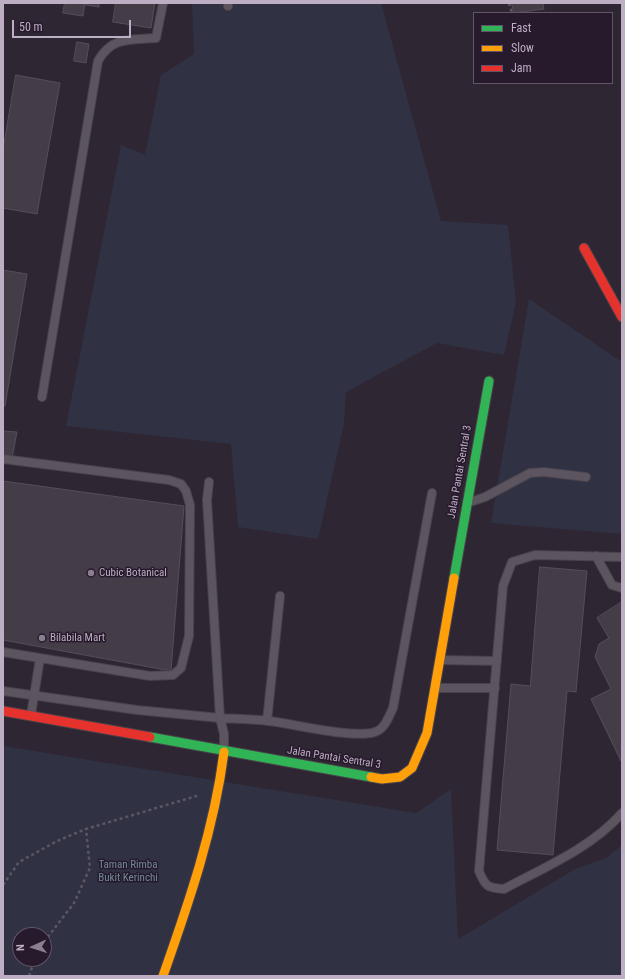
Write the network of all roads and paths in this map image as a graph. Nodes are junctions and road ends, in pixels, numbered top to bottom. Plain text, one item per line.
1 (163, 3) edge
2 (584, 248) dead end
3 (622, 317) edge
4 (488, 381) dead end
5 (42, 397) dead end
6 (3, 459) edge
7 (586, 477) dead end
8 (209, 482) dead end
9 (432, 493) dead end
10 (466, 504) junction
11 (596, 556) junction
12 (622, 557) edge
13 (622, 588) edge
14 (280, 596) dead end
15 (3, 652) edge
16 (40, 658) junction
17 (440, 660) junction
18 (497, 661) junction
19 (435, 688) junction
20 (495, 688) junction
21 (3, 691) edge
22 (35, 696) junction
23 (3, 712) edge
24 (31, 716) junction
25 (220, 718) junction
26 (267, 721) junction
27 (224, 752) junction
28 (220, 788) junction
29 (622, 813) edge
30 (86, 829) junction
31 (3, 885) edge
32 (52, 932) edge
33 (163, 976) edge

1 - 5 lane
2 - 3 street
4 - 10 street, Jalan Pantai Sentral 3
6 - 16 lane
7 - 10 lane
8 - 25 lane
9 - 26 lane
10 - 17 street, Jalan Pantai Sentral 3
11 - 12 lane
11 - 13 lane
11 - 18 lane
14 - 26 lane
15 - 16 lane
16 - 22 lane
17 - 18 lane
17 - 19 street, Jalan Pantai Sentral 3
18 - 20 lane
19 - 20 lane
19 - 27 street, Jalan Pantai Sentral 3
20 - 29 lane
21 - 22 lane
22 - 24 lane
22 - 25 lane
23 - 24 street, Jalan Pantai Sentral 3
24 - 27 street, Jalan Pantai Sentral 3
25 - 26 lane
25 - 27 lane
27 - 28 street
28 - 30 path
28 - 33 street
30 - 31 path
30 - 32 path

